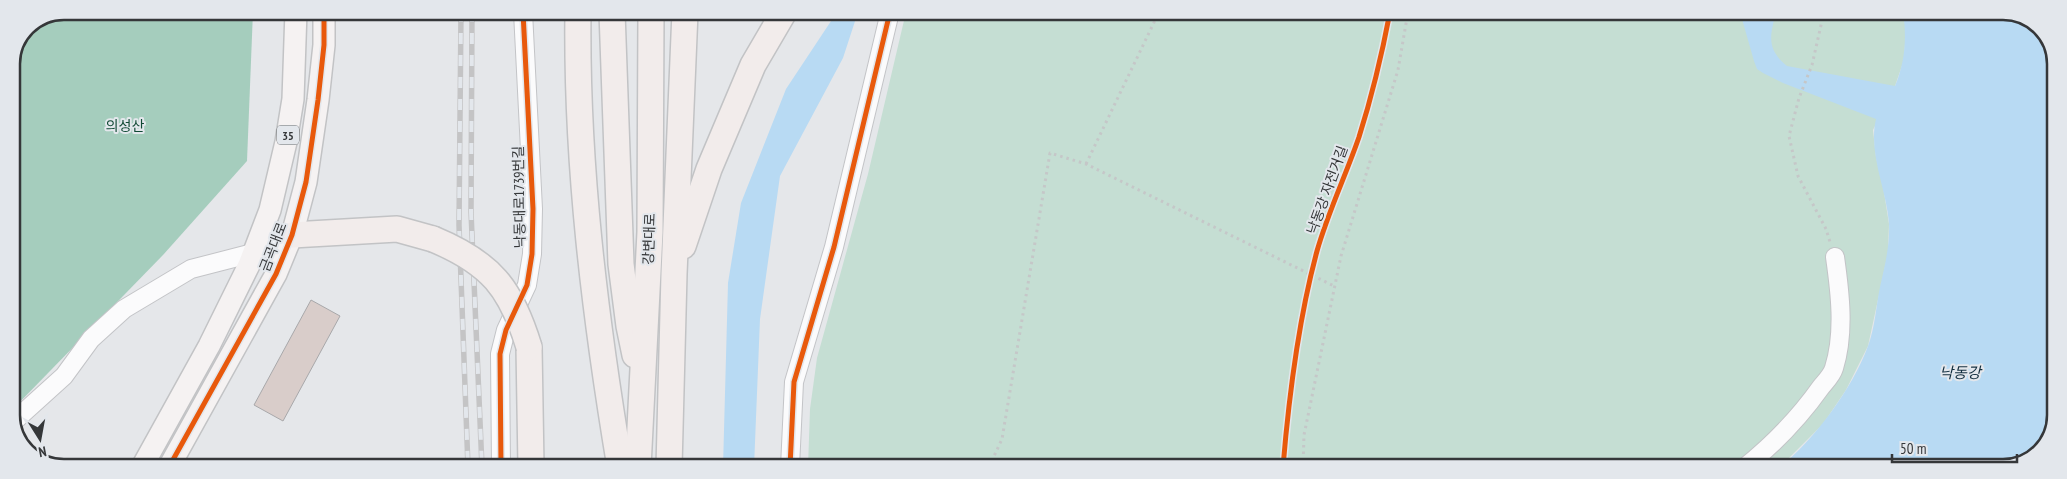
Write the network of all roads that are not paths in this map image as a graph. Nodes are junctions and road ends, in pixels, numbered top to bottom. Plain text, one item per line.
1 (296, 20) edge
2 (324, 20) edge
3 (523, 20) edge
4 (578, 20) edge
5 (612, 20) edge
6 (651, 20) edge
7 (685, 20) edge
8 (779, 20) edge
9 (888, 20) edge
10 (292, 235) junction
11 (253, 254) junction
12 (1835, 257) road end
13 (674, 274) junction
14 (642, 388) junction
15 (20, 416) edge
16 (146, 459) edge
17 (173, 459) edge
18 (501, 459) edge
19 (531, 459) edge
20 (619, 459) edge
21 (638, 459) edge
22 (669, 459) edge
23 (790, 459) edge
24 (1756, 459) edge

1 - 11 main road, 금곡대로 / 35
2 - 10 main road, 금곡대로 / 35
3 - 18 street, 낙동대로1739번길
4 - 20 highway
5 - 14 highway
6 - 14 highway, 강변대로
7 - 13 highway, 강변대로
8 - 13 highway
9 - 23 street
10 - 11 street
10 - 17 main road, 금곡대로 / 35
10 - 19 highway, bridge
11 - 15 street
11 - 16 main road, 금곡대로 / 35
12 - 24 street
13 - 22 highway, 강변대로
14 - 21 highway, 강변대로

